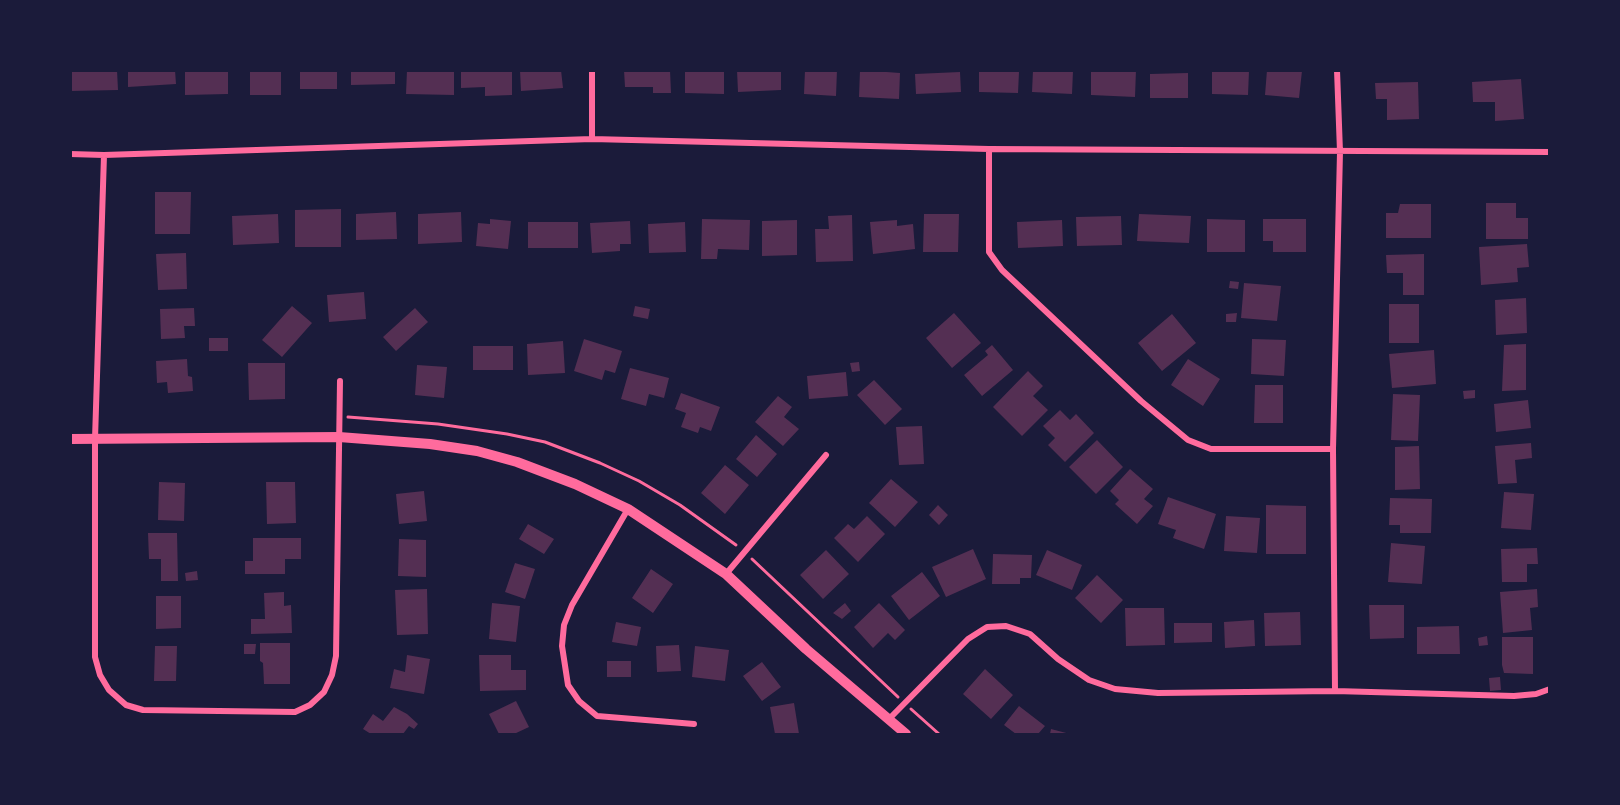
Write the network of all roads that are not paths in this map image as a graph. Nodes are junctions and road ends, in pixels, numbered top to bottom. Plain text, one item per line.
1 (592, 70) edge
2 (1337, 70) edge
3 (592, 139) junction
4 (989, 149) junction
5 (1340, 152) junction
6 (1550, 152) edge
7 (70, 154) edge
8 (104, 155) junction
9 (340, 381) dead end
10 (339, 436) junction
11 (70, 439) edge
12 (95, 439) junction
13 (1333, 450) junction
14 (826, 455) dead end
15 (628, 509) junction
16 (726, 574) junction
17 (1550, 689) edge
18 (1335, 691) junction
19 (889, 719) junction
20 (694, 724) dead end
21 (906, 735) edge

1 - 3 street
2 - 5 street
3 - 4 street
3 - 8 street
4 - 5 street
4 - 13 street
5 - 6 street
5 - 13 street
7 - 8 street
8 - 12 street
9 - 10 street
10 - 12 street
10 - 12 street
10 - 15 street
11 - 12 street
13 - 18 street
14 - 16 street
15 - 16 street
15 - 20 street
16 - 19 street
17 - 18 street
18 - 19 street
19 - 21 street

